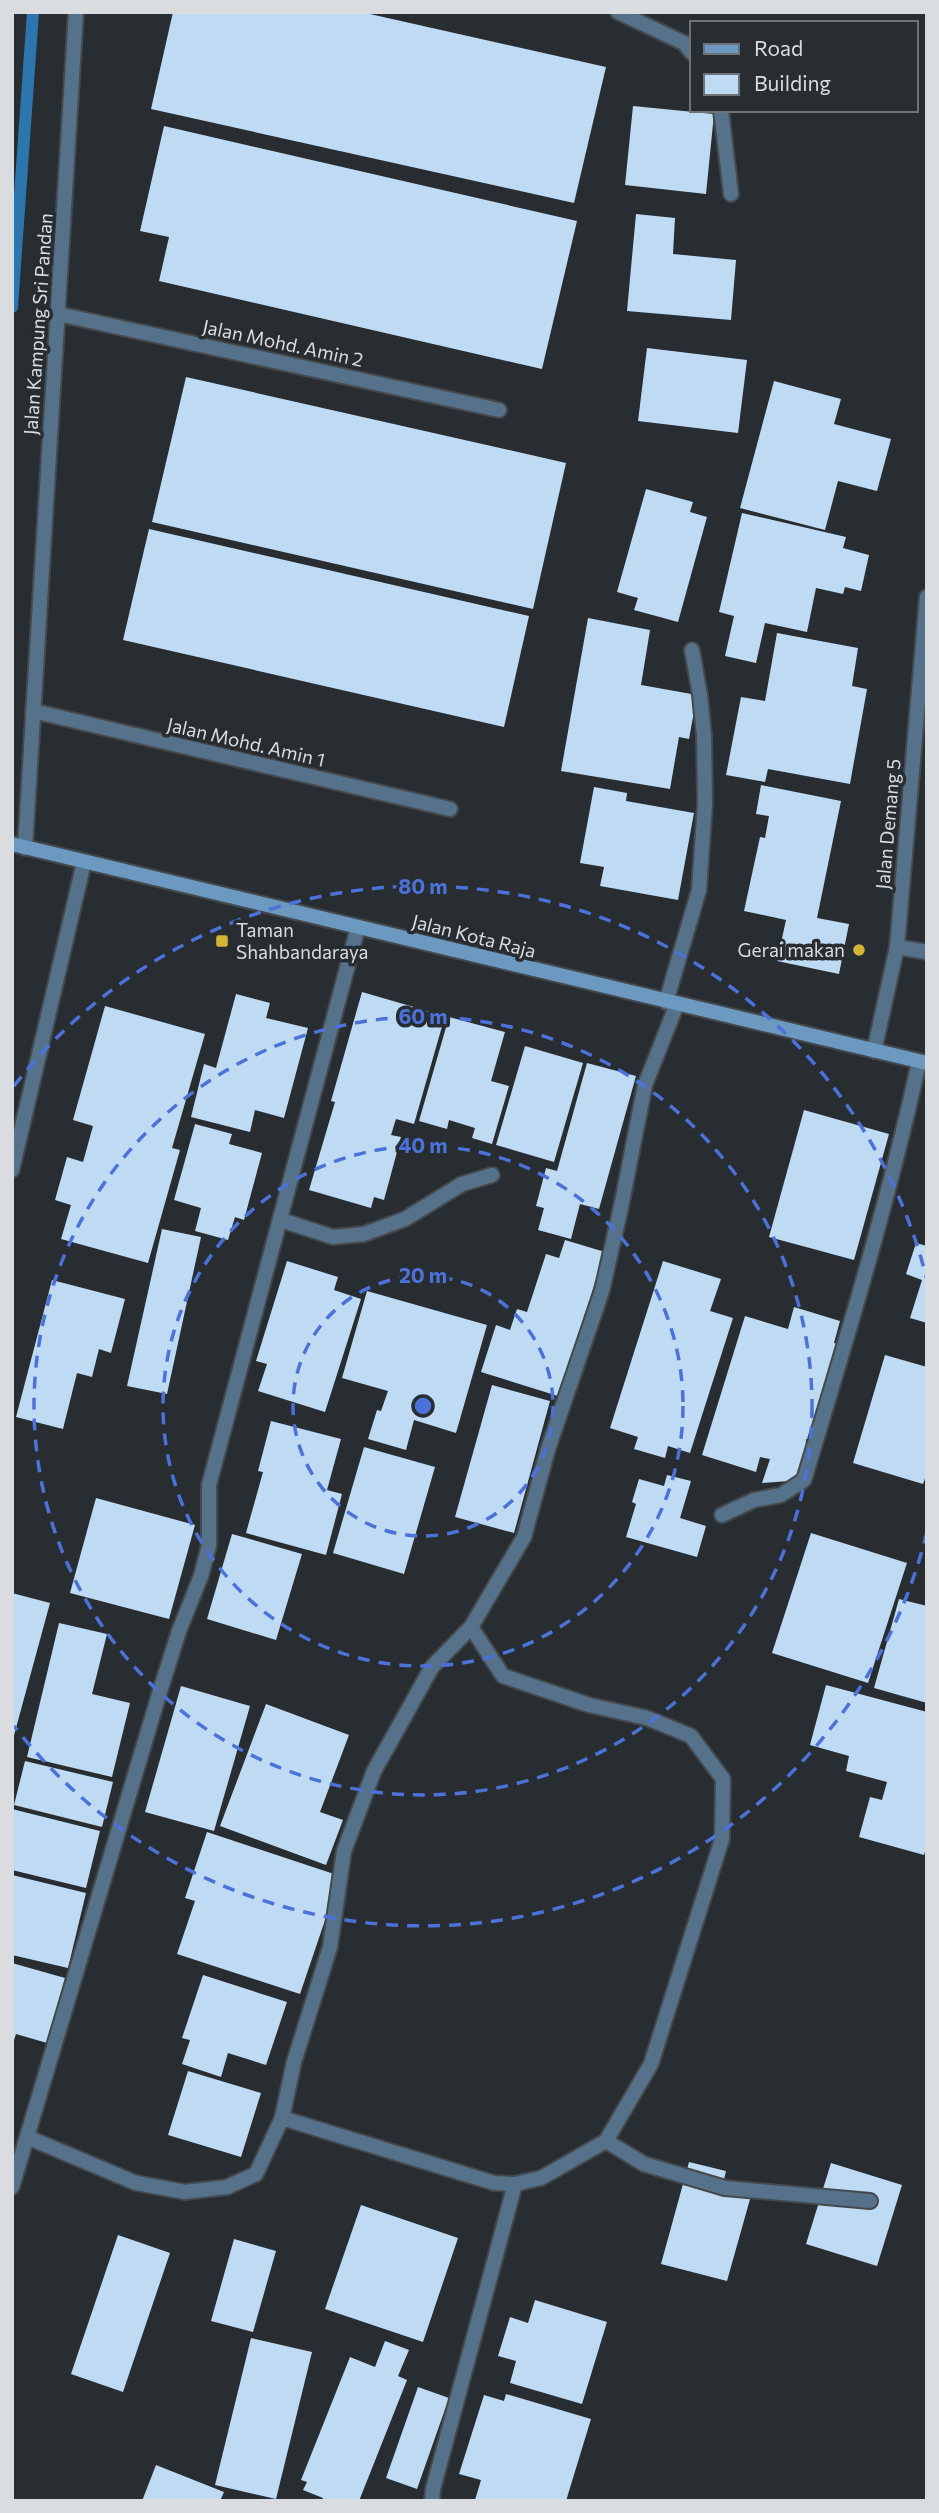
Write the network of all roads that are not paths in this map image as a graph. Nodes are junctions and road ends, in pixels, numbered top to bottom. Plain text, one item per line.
1 (76, 12) edge
2 (618, 12) edge
3 (690, 50) edge
4 (721, 112) edge
5 (731, 194) dead end
6 (58, 314) junction
7 (499, 410) dead end
8 (927, 597) edge
9 (692, 650) dead end
10 (33, 712) junction
11 (450, 809) dead end
12 (18, 846) edge
13 (84, 862) junction
14 (358, 928) junction
15 (897, 947) junction
16 (927, 952) edge
17 (671, 1003) junction
18 (874, 1051) junction
19 (923, 1062) edge
20 (12, 1170) edge
21 (492, 1175) dead end
22 (281, 1220) junction
23 (722, 1515) dead end
24 (471, 1627) junction
25 (282, 2118) junction
26 (27, 2137) junction
27 (606, 2141) junction
28 (515, 2184) junction
29 (12, 2187) edge
30 (870, 2201) dead end
31 (432, 2501) edge

1 - 6 street, Jalan Kampung Sri Pandan
2 - 3 street
4 - 5 street
6 - 7 street, Jalan Mohd. Amin 2
6 - 10 street, Jalan Kampung Sri Pandan
8 - 15 street, Jalan Demang 5
9 - 17 street
10 - 11 street, Jalan Mohd. Amin 1
10 - 12 street, Jalan Kampung Sri Pandan
12 - 13 main road, Jalan Kota Raja
13 - 14 main road, Jalan Kota Raja
13 - 20 street
14 - 17 main road, Jalan Kota Raja
14 - 22 street
15 - 16 street
15 - 18 street, Jalan Demang 5
17 - 18 main road, Jalan Kota Raja
17 - 24 street
18 - 19 main road, Jalan Kota Raja
19 - 23 street
21 - 22 street
22 - 26 street
24 - 25 street
24 - 27 street
25 - 26 street
25 - 28 street
26 - 29 street
27 - 28 street
27 - 30 street
28 - 31 street

